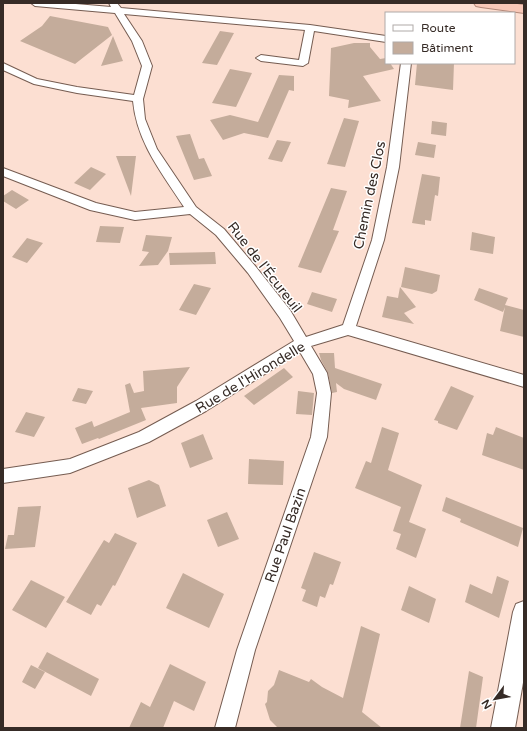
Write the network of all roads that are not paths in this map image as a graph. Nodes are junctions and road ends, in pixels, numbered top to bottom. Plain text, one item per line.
1 (36, 3) edge
2 (482, 3) edge
3 (115, 7) edge
4 (524, 9) edge
5 (310, 28) junction
6 (385, 39) edge
7 (261, 58) dead end
8 (406, 64) edge
9 (3, 66) edge
10 (138, 99) junction
11 (3, 172) edge
12 (192, 210) junction
13 (348, 329) junction
14 (303, 343) junction
15 (524, 381) edge
16 (3, 476) edge
17 (524, 612) edge
18 (225, 728) edge
19 (503, 728) edge

1 - 3 street
2 - 4 highway
3 - 5 street
3 - 10 street, Rue de l'Écureuil
5 - 6 street
5 - 7 street
8 - 13 street, Chemin des Clos
9 - 10 street
10 - 12 street, Rue de l'Écureuil
11 - 12 street
12 - 14 street, Rue de l'Écureuil
13 - 14 street, Rue de l'Hirondelle
13 - 15 street
14 - 16 street, Rue de l'Hirondelle
14 - 18 street, Rue Paul Bazin
17 - 19 street

